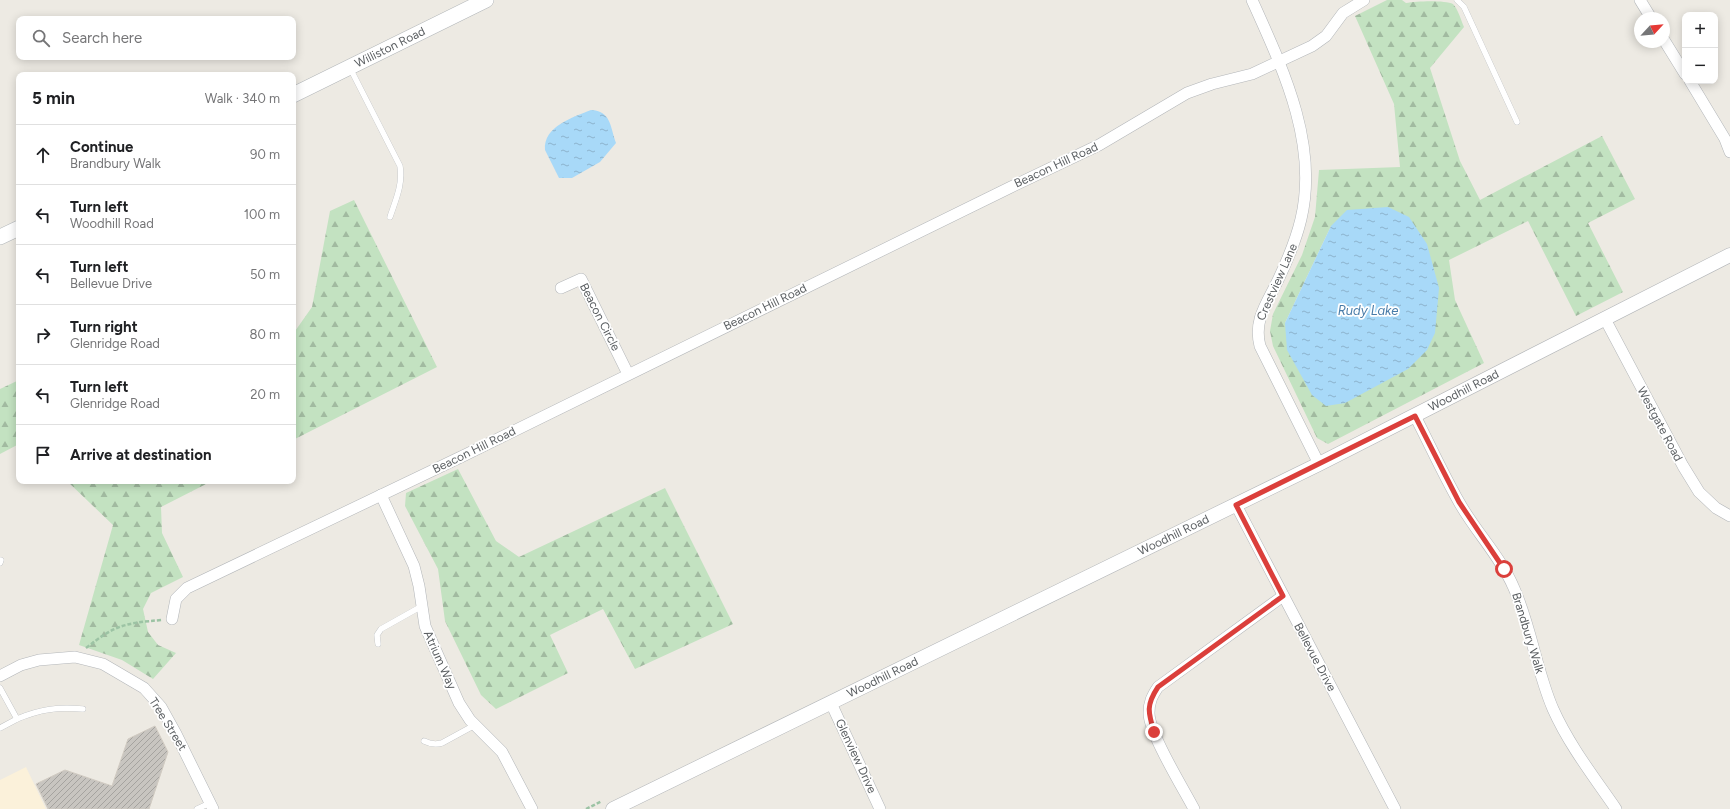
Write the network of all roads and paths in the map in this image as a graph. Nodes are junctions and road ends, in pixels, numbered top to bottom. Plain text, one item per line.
1 (486, 0) edge
2 (1252, 0) edge
3 (1364, 0) edge
4 (1457, 0) edge
5 (1640, 0) edge
6 (1647, 12) edge
7 (1669, 48) edge
8 (1279, 62) junction
9 (350, 68) junction
10 (1682, 69) edge
11 (1692, 84) edge
12 (296, 94) edge
13 (1517, 122) dead end
14 (1730, 152) edge
15 (390, 216) dead end
16 (16, 229) edge
17 (0, 237) edge
18 (1730, 255) edge
19 (561, 288) dead end
20 (1605, 319) junction
21 (628, 374) junction
22 (1415, 416) junction
23 (1319, 464) junction
24 (381, 495) junction
25 (1236, 505) junction
26 (1730, 516) edge
27 (1283, 596) junction
28 (422, 606) junction
29 (172, 619) joint
30 (378, 644) dead end
31 (75, 657) junction
32 (0, 676) edge
33 (0, 688) edge
34 (832, 703) junction
35 (83, 709) dead end
36 (17, 719) junction
37 (475, 725) junction
38 (0, 728) edge
39 (424, 741) dead end
40 (212, 806) edge
41 (197, 809) edge
42 (532, 809) edge
43 (613, 809) edge
44 (880, 809) edge
45 (1194, 809) edge
46 (1395, 809) edge
47 (1616, 809) edge

1 - 9 main road, Williston Road
2 - 8 street, Crestview Lane
3 - 8 street, Beacon Hill Road
4 - 13 lane
5 - 6 street
7 - 10 street
8 - 21 street, Beacon Hill Road
8 - 23 street, Crestview Lane
9 - 12 main road, Williston Road
9 - 15 lane
11 - 14 street
16 - 17 main road
18 - 20 street, Woodhill Road
19 - 21 street, Beacon Circle
20 - 22 street, Woodhill Road
20 - 26 street, Westgate Road
21 - 24 street, Beacon Hill Road
22 - 23 street, Woodhill Road
22 - 47 street, Brandbury Walk
23 - 25 street, Woodhill Road
24 - 28 street, Atrium Way
24 - 29 street, Beacon Hill Road
25 - 27 street, Bellevue Drive
25 - 34 street, Woodhill Road
27 - 45 street
27 - 46 street, Bellevue Drive
28 - 30 lane
28 - 37 street, Atrium Way
29 - 31 path
31 - 32 street
31 - 40 street, Tree Street
33 - 36 lane
34 - 43 street, Woodhill Road
34 - 44 street, Glenview Drive
35 - 36 lane
36 - 38 lane
37 - 39 lane
37 - 42 street, Atrium Way
40 - 41 lane

